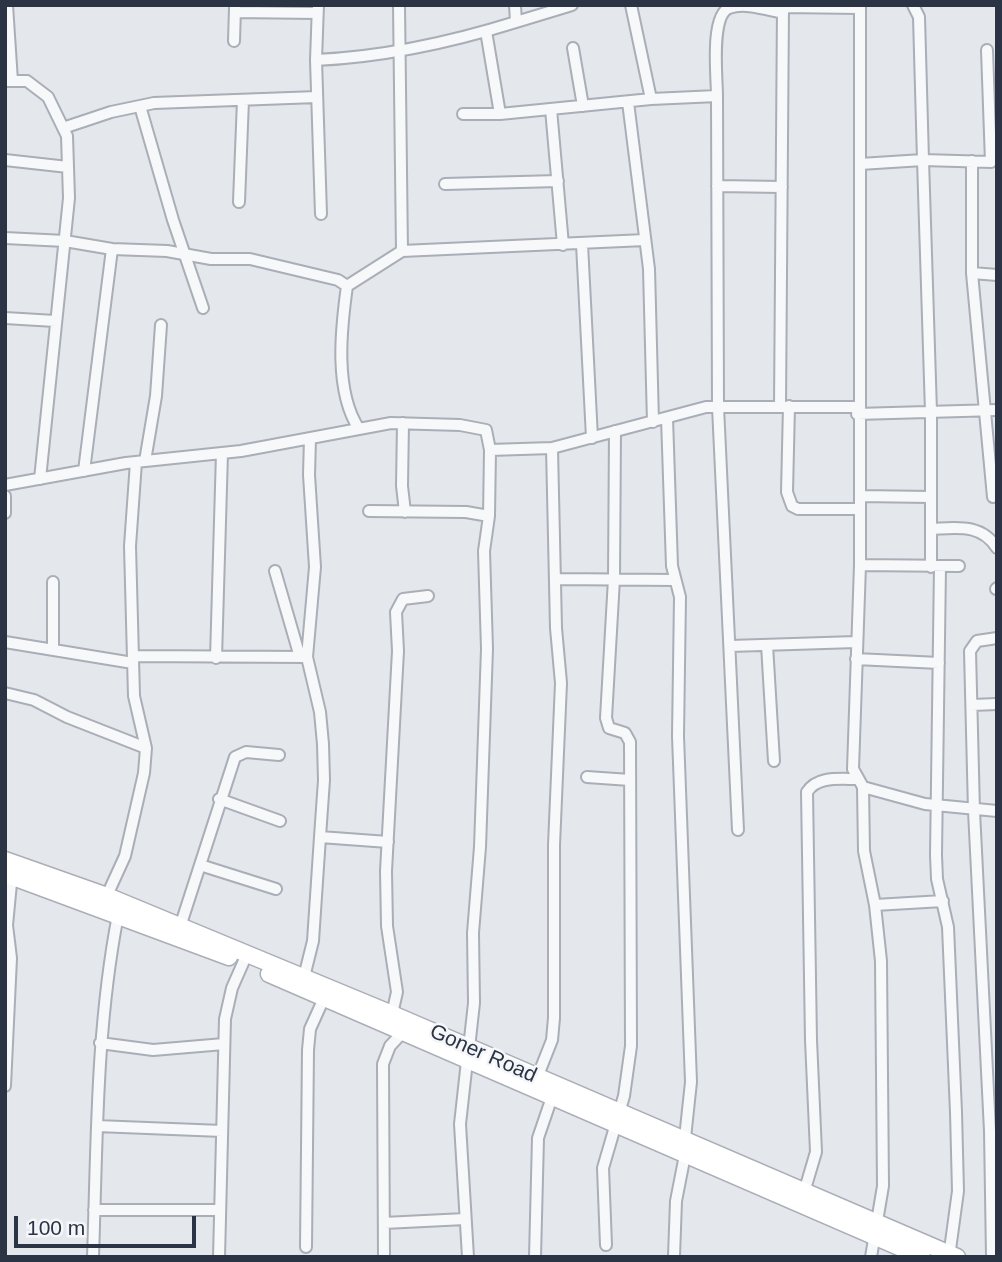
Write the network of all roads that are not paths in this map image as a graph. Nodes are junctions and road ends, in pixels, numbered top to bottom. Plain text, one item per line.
1 (7, 5) edge
2 (399, 5) edge
3 (515, 5) edge
4 (572, 5) edge
5 (631, 5) edge
6 (913, 5) edge
7 (860, 7) edge
8 (235, 9) edge
9 (317, 9) edge
10 (783, 9) edge
11 (516, 22) junction
12 (486, 31) junction
13 (7, 32) edge
14 (234, 41) dead end
15 (573, 48) dead end
16 (987, 50) dead end
17 (398, 52) junction
18 (316, 60) junction
19 (9, 81) edge
20 (717, 96) junction
21 (317, 97) junction
22 (651, 99) junction
23 (243, 100) junction
24 (628, 102) junction
25 (140, 106) junction
26 (583, 106) junction
27 (551, 109) junction
28 (463, 114) dead end
29 (500, 114) junction
30 (63, 128) junction
31 (5, 160) edge
32 (923, 160) junction
33 (972, 161) junction
34 (994, 162) edge
35 (860, 164) junction
36 (68, 167) junction
37 (558, 181) junction
38 (445, 184) dead end
39 (717, 186) junction
40 (782, 187) junction
41 (239, 202) dead end
42 (321, 214) dead end
43 (5, 238) edge
44 (645, 240) junction
45 (65, 241) junction
46 (582, 244) junction
47 (563, 245) junction
48 (112, 249) junction
49 (402, 251) junction
50 (185, 254) junction
51 (972, 273) junction
52 (997, 275) edge
53 (348, 286) junction
54 (203, 308) dead end
55 (5, 318) edge
56 (55, 321) junction
57 (161, 325) dead end
58 (784, 406) junction
59 (718, 407) junction
60 (984, 410) junction
61 (997, 410) edge
62 (857, 411) junction
63 (931, 412) junction
64 (667, 418) junction
65 (653, 422) junction
66 (403, 423) junction
67 (359, 429) junction
68 (615, 431) junction
69 (310, 438) junction
70 (592, 438) junction
71 (552, 448) junction
72 (489, 450) junction
73 (222, 453) junction
74 (140, 461) junction
75 (84, 471) junction
76 (40, 479) junction
77 (5, 485) edge
78 (5, 496) edge
79 (860, 496) junction
80 (931, 497) junction
81 (993, 497) dead end
82 (860, 509) junction
83 (369, 511) dead end
84 (405, 512) junction
85 (5, 513) edge
86 (489, 516) junction
87 (931, 529) junction
88 (997, 548) edge
89 (860, 565) junction
90 (959, 566) dead end
91 (935, 567) junction
92 (275, 571) dead end
93 (555, 579) junction
94 (614, 579) junction
95 (674, 580) junction
96 (53, 582) dead end
97 (428, 596) dead end
98 (997, 638) edge
99 (5, 642) edge
100 (856, 642) junction
101 (767, 645) junction
102 (730, 646) junction
103 (53, 650) junction
104 (304, 657) junction
105 (216, 658) junction
106 (133, 659) junction
107 (856, 659) junction
108 (939, 663) junction
109 (5, 693) edge
110 (997, 704) edge
111 (972, 705) junction
112 (146, 748) junction
113 (279, 755) dead end
114 (774, 761) dead end
115 (587, 777) dead end
116 (630, 780) junction
117 (860, 783) junction
118 (219, 799) junction
119 (937, 806) junction
120 (974, 811) junction
121 (997, 811) edge
122 (280, 821) dead end
123 (738, 830) dead end
124 (320, 837) junction
125 (387, 842) junction
126 (200, 865) junction
127 (9, 868) edge
128 (276, 889) dead end
129 (943, 901) junction
130 (104, 902) junction
131 (875, 905) junction
132 (118, 915) junction
133 (179, 932) junction
134 (245, 958) junction
135 (997, 976) edge
136 (304, 977) junction
137 (983, 977) junction
138 (324, 998) junction
139 (392, 1014) junction
140 (402, 1032) junction
141 (100, 1043) junction
142 (224, 1044) junction
143 (468, 1055) junction
144 (537, 1078) junction
145 (5, 1086) edge
146 (552, 1097) junction
147 (616, 1117) junction
148 (97, 1126) junction
149 (222, 1131) junction
150 (993, 1131) edge
151 (685, 1147) junction
152 (805, 1189) junction
153 (94, 1210) junction
154 (220, 1210) junction
155 (465, 1219) junction
156 (384, 1223) junction
157 (875, 1230) junction
158 (606, 1245) dead end
159 (306, 1247) dead end
160 (674, 1256) edge
161 (952, 1256) edge
162 (93, 1257) edge
163 (219, 1257) edge
164 (384, 1257) edge
165 (468, 1257) edge
166 (535, 1257) edge
167 (871, 1257) edge
168 (922, 1257) edge
169 (992, 1257) edge

1 - 13 street
2 - 17 street
3 - 11 street
4 - 11 street
5 - 22 street
6 - 32 street
7 - 10 street
7 - 35 street
8 - 9 street
8 - 14 street
9 - 18 street
10 - 20 street
10 - 40 street
11 - 12 street
12 - 17 street
12 - 29 street
13 - 19 street
15 - 26 street
16 - 34 street
17 - 18 street
17 - 49 street
18 - 21 street
19 - 30 street
20 - 22 street
20 - 39 street
21 - 23 street
21 - 42 street
22 - 24 street
23 - 25 street
23 - 41 street
24 - 26 street
24 - 44 street
25 - 30 street
25 - 50 street
26 - 27 street
27 - 29 street
27 - 37 street
28 - 29 street
30 - 36 street
31 - 36 street
32 - 33 street
32 - 35 street
32 - 63 street
33 - 34 street
33 - 51 street
35 - 62 street
36 - 45 street
37 - 38 street
37 - 47 street
39 - 40 street
39 - 59 street
40 - 58 street
43 - 45 street
44 - 46 street
44 - 65 street
45 - 48 street
45 - 56 street
46 - 47 street
46 - 70 street
47 - 49 street
48 - 50 street
48 - 75 street
49 - 53 street
50 - 53 street
50 - 54 street
51 - 52 street
51 - 60 street
53 - 67 street
55 - 56 street
56 - 76 street
57 - 74 street
58 - 59 street
58 - 62 street
58 - 82 street
59 - 64 street
59 - 102 street
60 - 61 street
60 - 63 street
60 - 81 street
62 - 63 street
62 - 79 street
63 - 80 street
64 - 65 street
64 - 95 street
65 - 68 street
66 - 67 street
66 - 72 street
66 - 84 street
67 - 69 street
68 - 70 street
68 - 94 street
69 - 73 street
69 - 104 street
70 - 71 street
71 - 72 street
71 - 93 street
72 - 86 street
73 - 74 street
73 - 105 street
74 - 75 street
74 - 106 street
75 - 76 street
76 - 77 street
78 - 85 street
79 - 80 street
79 - 82 street
80 - 87 street
82 - 89 street
83 - 84 street
84 - 86 street
86 - 143 street
87 - 88 street
87 - 91 street
89 - 91 street
89 - 100 street
90 - 91 street
91 - 108 street
92 - 104 street
93 - 94 street
93 - 144 street
94 - 95 street
94 - 116 street
95 - 151 street
96 - 103 street
97 - 125 street
98 - 111 street
99 - 103 street
100 - 101 street
100 - 107 street
101 - 102 street
101 - 114 street
102 - 123 street
103 - 106 street
104 - 105 street
104 - 124 street
105 - 106 street
106 - 112 street
107 - 108 street
107 - 117 street
108 - 119 street
109 - 112 street
110 - 111 street
111 - 120 street
112 - 130 street
113 - 118 street
115 - 116 street
116 - 147 street
117 - 119 street
117 - 131 street
117 - 152 street
118 - 122 street
118 - 126 street
119 - 120 street
119 - 129 street
120 - 121 street
120 - 137 street
124 - 125 street
124 - 136 street
125 - 139 street
126 - 128 street
126 - 133 street
127 - 130 street, Goner Road
127 - 145 street
129 - 131 street
129 - 161 street
130 - 132 street, Goner Road
130 - 133 street, Goner Road
131 - 157 street
132 - 133 street, Goner Road
132 - 141 street
133 - 134 street, Goner Road
134 - 136 street, Goner Road
134 - 138 street, Goner Road
134 - 142 street
135 - 137 street
136 - 139 street, Goner Road
137 - 150 street
138 - 140 street, Goner Road
138 - 159 street
139 - 143 street, Goner Road
140 - 143 street, Goner Road
140 - 156 street
141 - 142 street
141 - 148 street
142 - 149 street
143 - 144 street, Goner Road
143 - 146 street, Goner Road
143 - 155 street
144 - 147 street, Goner Road
146 - 147 street, Goner Road
146 - 166 street
147 - 151 street, Goner Road
147 - 158 street
148 - 149 street
148 - 153 street
149 - 154 street
150 - 169 street
151 - 152 street, Goner Road
151 - 157 street, Goner Road
151 - 160 street
152 - 157 street, Goner Road
153 - 154 street
153 - 162 street
154 - 163 street
155 - 156 street
155 - 165 street
156 - 164 street
157 - 161 street, Goner Road
157 - 167 street
157 - 168 street, Goner Road

